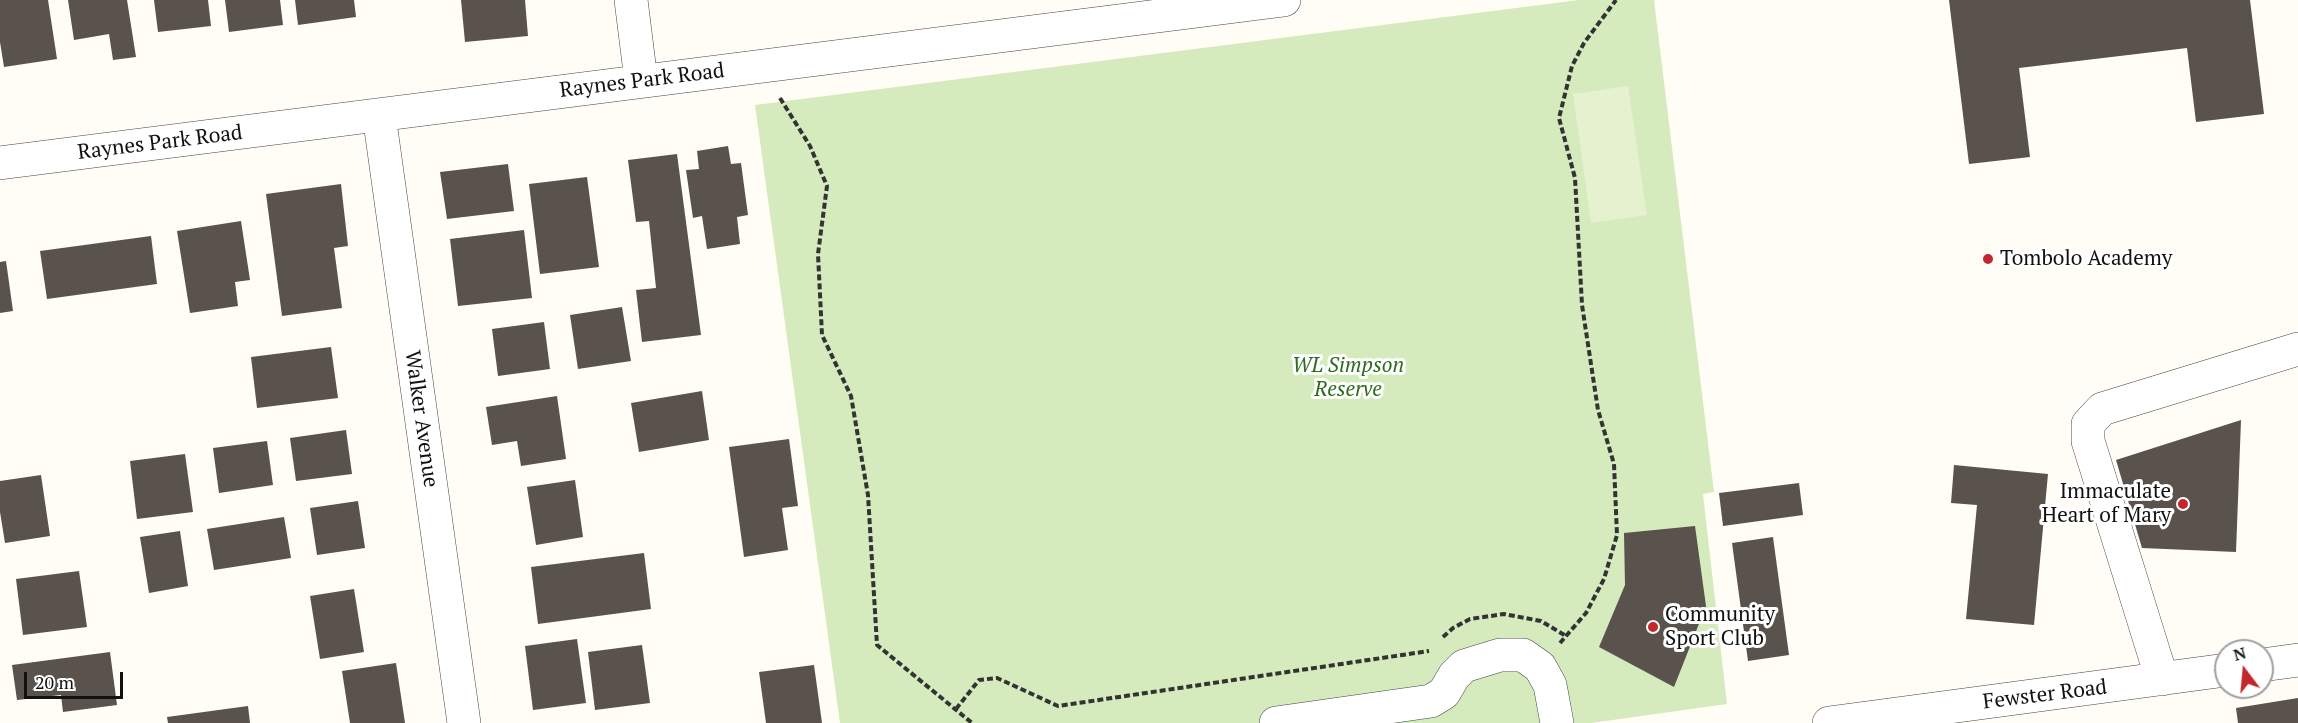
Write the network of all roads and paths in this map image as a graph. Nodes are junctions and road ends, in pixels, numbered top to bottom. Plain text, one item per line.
1 (631, 0) edge
2 (1284, 0) edge
3 (1616, 0) edge
4 (641, 80) junction
5 (780, 98) dead end
6 (379, 115) junction
7 (0, 163) edge
8 (2298, 349) edge
9 (1566, 636) junction
10 (2298, 660) edge
11 (2274, 663) edge
12 (1540, 666) junction
13 (2214, 672) edge
14 (2162, 679) junction
15 (956, 709) junction
16 (1954, 715) edge
17 (464, 723) edge
18 (972, 723) edge
19 (1276, 723) edge
20 (1557, 723) edge
21 (1829, 723) edge

1 - 4 street
2 - 4 street, Raynes Park Road
3 - 9 path
4 - 6 street, Raynes Park Road
5 - 15 path
6 - 7 street, Raynes Park Road
6 - 17 street, Walker Avenue
8 - 14 street
9 - 12 path
9 - 15 path
10 - 11 street
12 - 19 street
12 - 20 street
13 - 14 street, Fewster Road
14 - 16 street, Fewster Road
15 - 18 path
16 - 21 street, Fewster Road

